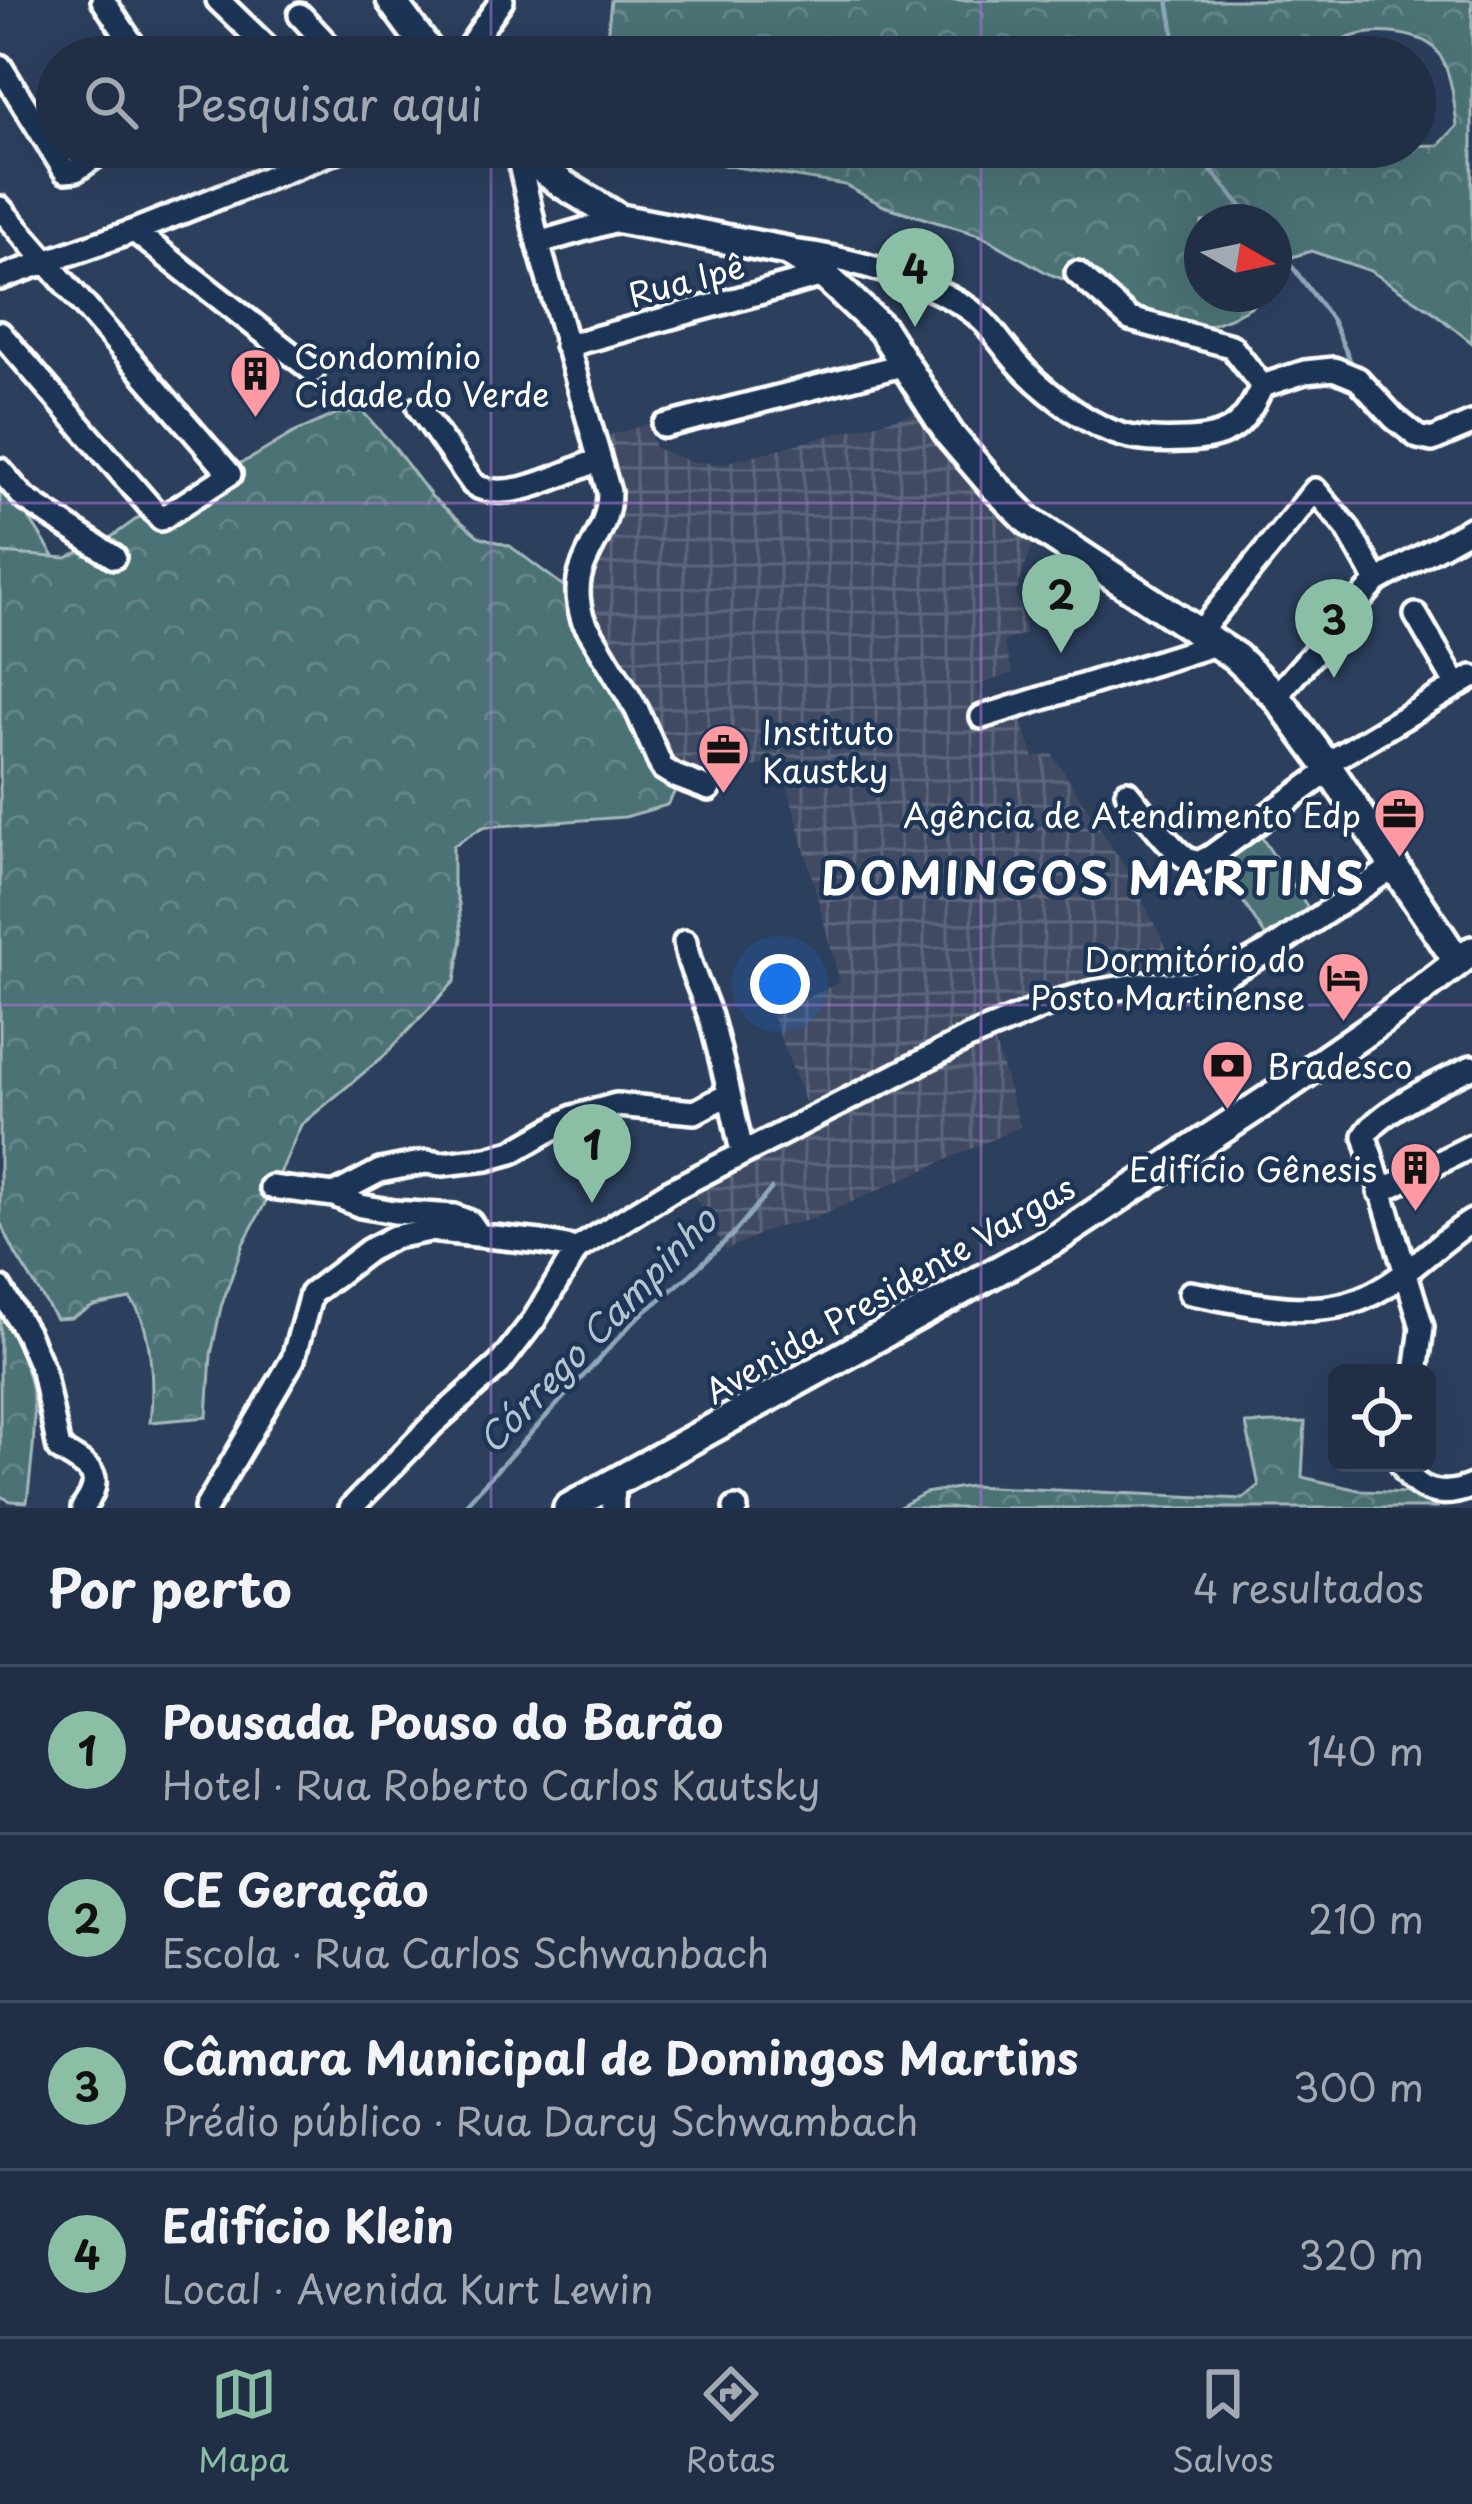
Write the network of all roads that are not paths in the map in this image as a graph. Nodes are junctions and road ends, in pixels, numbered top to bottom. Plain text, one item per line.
1 (218, 0) edge
2 (391, 0) edge
3 (502, 0) edge
4 (113, 4) edge
5 (300, 15) dead end
6 (130, 36) edge
7 (256, 36) edge
8 (320, 36) edge
9 (418, 36) edge
10 (477, 36) edge
11 (0, 67) edge
12 (36, 125) edge
13 (293, 168) edge
14 (514, 168) edge
15 (539, 168) edge
16 (0, 208) edge
17 (620, 220) junction
18 (134, 231) junction
19 (538, 243) junction
20 (787, 251) junction
21 (46, 262) junction
22 (869, 267) junction
23 (1077, 273) dead end
24 (824, 275) junction
25 (0, 278) edge
26 (849, 296) junction
27 (0, 333) edge
28 (566, 346) junction
29 (906, 364) junction
30 (313, 371) dead end
31 (1262, 386) junction
32 (419, 408) dead end
33 (1472, 423) edge
34 (664, 426) dead end
35 (599, 460) junction
36 (0, 470) edge
37 (1472, 528) edge
38 (114, 556) dead end
39 (1377, 581) junction
40 (1416, 616) dead end
41 (1208, 638) junction
42 (1465, 682) edge
43 (1276, 696) junction
44 (982, 717) dead end
45 (1328, 767) junction
46 (709, 789) dead end
47 (1127, 792) dead end
48 (1393, 867) junction
49 (685, 942) dead end
50 (1465, 957) edge
51 (1472, 1067) edge
52 (729, 1094) junction
53 (1472, 1146) edge
54 (742, 1152) junction
55 (271, 1187) dead end
56 (1380, 1192) junction
57 (334, 1195) junction
58 (1472, 1221) edge
59 (479, 1234) junction
60 (577, 1249) junction
61 (1406, 1270) junction
62 (0, 1288) edge
63 (1190, 1293) dead end
64 (1417, 1364) edge
65 (1405, 1472) edge
66 (1472, 1486) edge
67 (613, 1496) edge
68 (82, 1508) edge
69 (206, 1508) edge
70 (351, 1508) edge
71 (568, 1508) edge

1 - 7 street
2 - 9 main road
3 - 10 street
4 - 6 street
5 - 8 street
11 - 12 street
13 - 18 street
14 - 19 street
15 - 17 main road
16 - 21 street
17 - 19 street
17 - 20 main road
18 - 21 street
18 - 30 street
19 - 28 street
20 - 22 street
20 - 24 main road
21 - 25 street
21 - 27 street
22 - 26 street
22 - 31 street
23 - 31 street
24 - 26 main road
24 - 28 street, Rua Ipê
26 - 29 main road
28 - 35 street
29 - 34 street
29 - 41 main road
31 - 33 street
32 - 35 street
35 - 46 street
36 - 38 street
37 - 39 street
39 - 41 street
39 - 43 street
40 - 42 street
41 - 43 main road
41 - 44 street
42 - 45 street
43 - 45 main road
45 - 47 street
45 - 48 main road
48 - 50 main road
48 - 54 street
49 - 52 street
50 - 67 main road, Avenida Presidente Vargas
51 - 56 street
52 - 54 street
52 - 57 street
53 - 56 street
54 - 60 street
55 - 57 street
56 - 61 street
57 - 59 street
58 - 61 street
59 - 60 street
59 - 69 street
60 - 70 street
61 - 63 street
61 - 64 street
62 - 68 street
65 - 66 street
67 - 71 main road, Avenida Presidente Vargas

